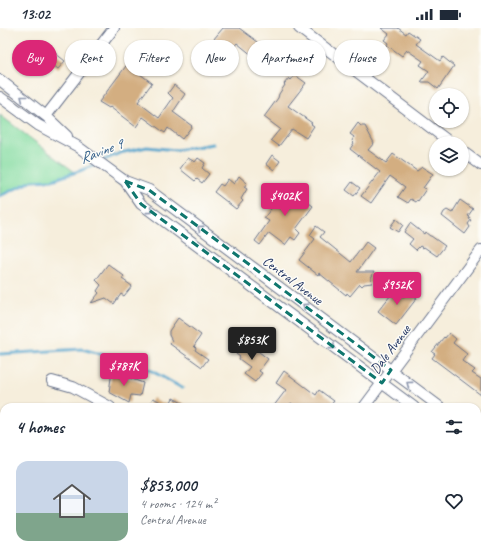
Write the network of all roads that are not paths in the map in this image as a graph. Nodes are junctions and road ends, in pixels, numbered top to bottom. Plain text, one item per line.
1 (114, 28) edge
2 (299, 28) edge
3 (0, 80) edge
4 (0, 97) edge
5 (46, 116) junction
6 (442, 136) edge
7 (80, 148) junction
8 (469, 156) edge
9 (481, 165) edge
10 (125, 182) junction
11 (481, 250) edge
12 (274, 284) junction
13 (264, 295) junction
14 (391, 370) junction
15 (52, 382) dead end
16 (382, 383) junction
17 (103, 403) edge
18 (367, 403) edge
19 (409, 403) edge
20 (435, 403) edge

1 - 5 street
2 - 6 street
5 -> 3 street, Central Avenue
4 - 7 street, Central Avenue
5 - 7 street, Central Avenue
7 - 10 street, Central Avenue
8 - 9 street
12 -> 10 street, Central Avenue
10 -> 13 street, Central Avenue
11 - 14 street, Dale Avenue
12 - 13 street
14 -> 12 street, Central Avenue
13 -> 16 street, Central Avenue
14 - 16 street, Dale Avenue
20 -> 14 street, Central Avenue
15 - 17 street
16 - 18 street, Dale Avenue
16 - 19 street, Central Avenue

